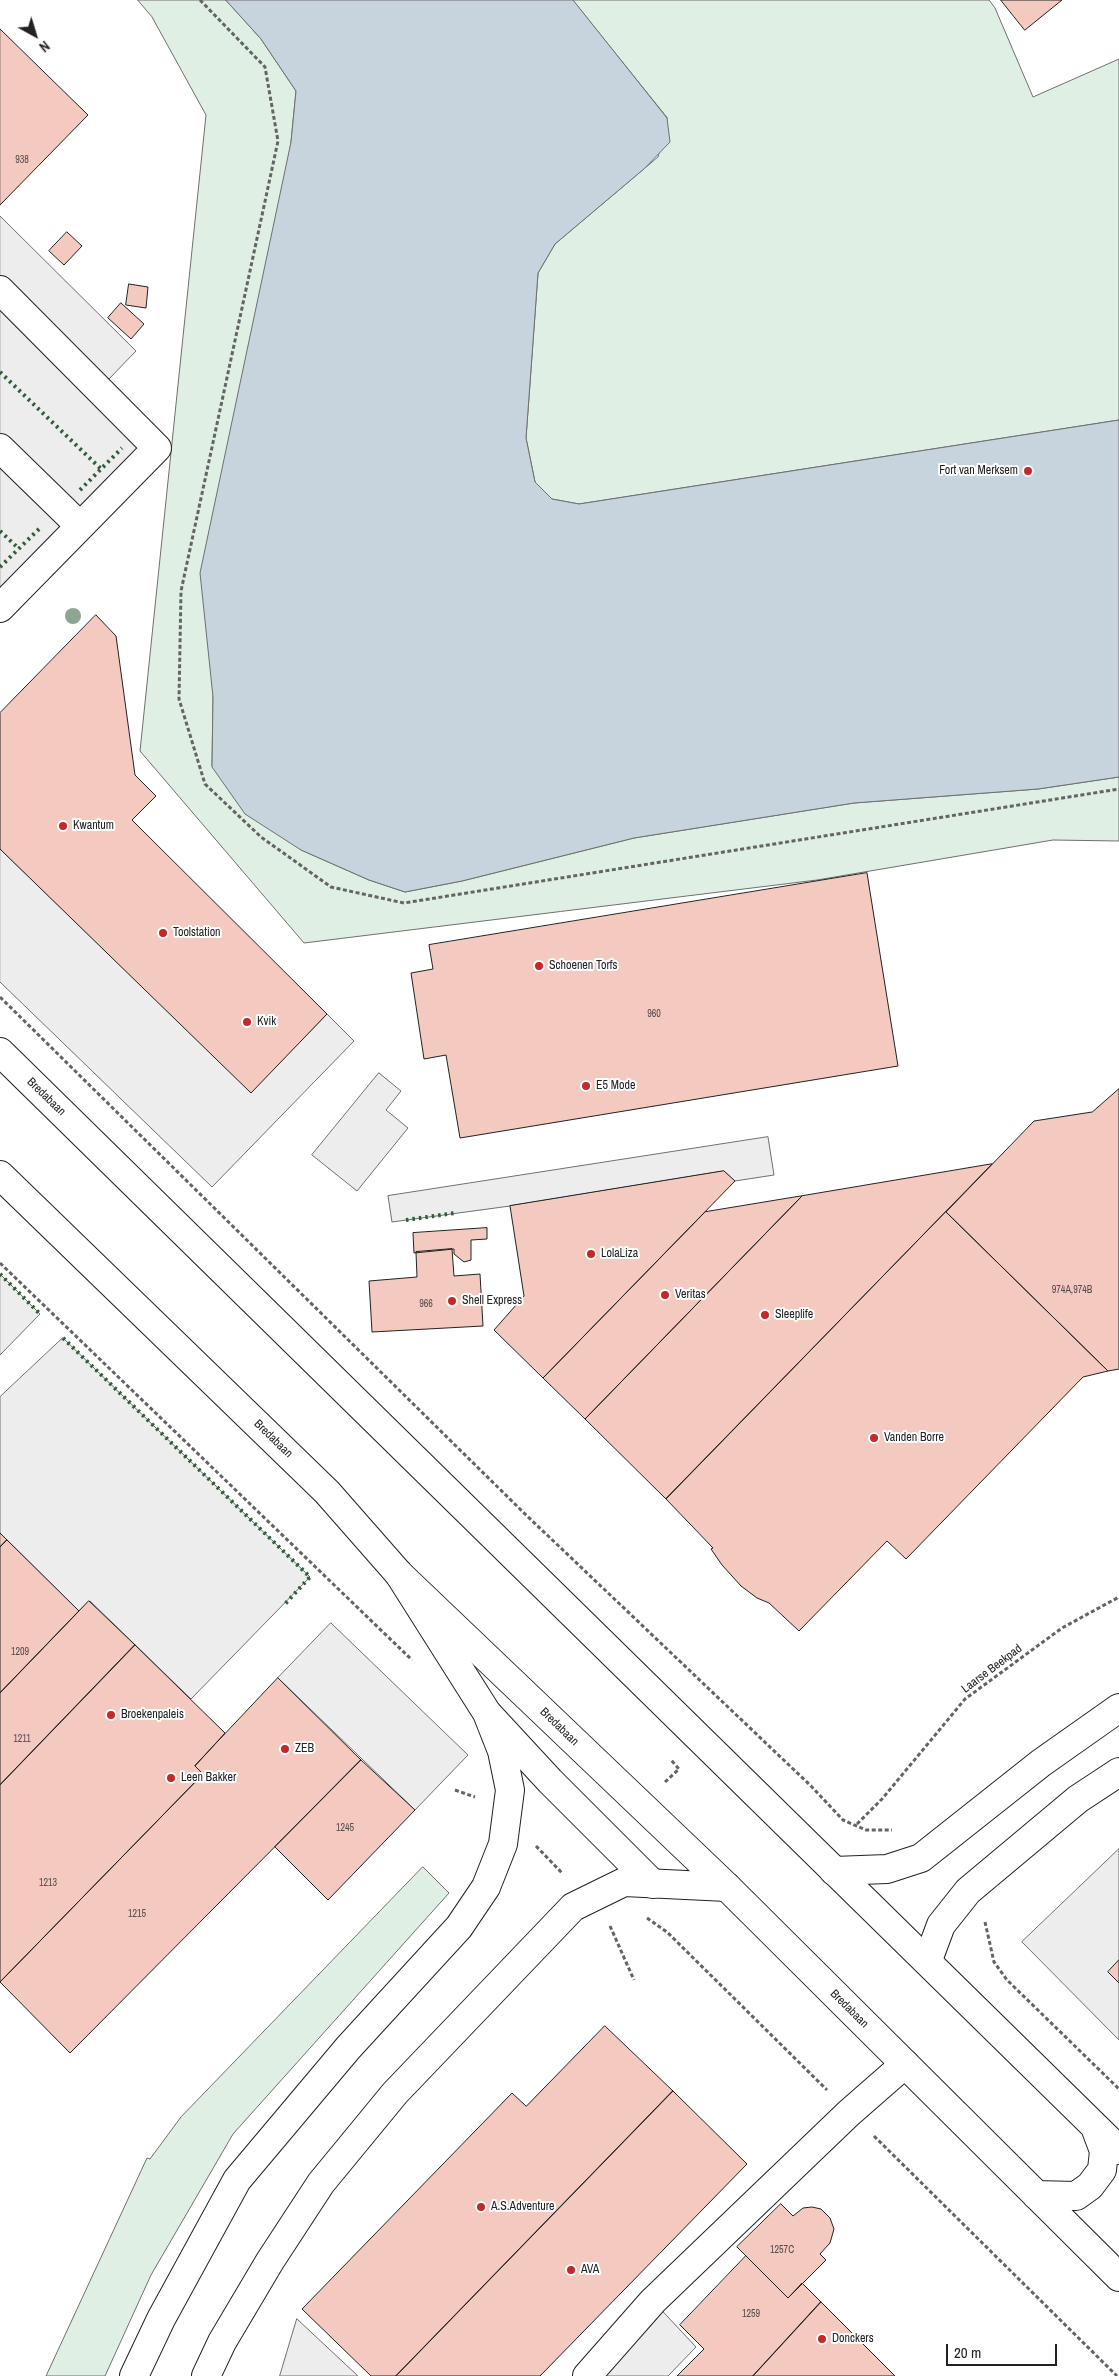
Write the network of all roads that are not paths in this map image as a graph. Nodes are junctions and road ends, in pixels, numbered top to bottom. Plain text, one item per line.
1 (0, 290) edge
2 (0, 448) edge
3 (80, 526) junction
4 (0, 607) edge
5 (0, 1052) edge
6 (0, 1175) edge
7 (399, 1574) junction
8 (1119, 1708) edge
9 (487, 1713) junction
10 (1119, 1772) edge
11 (834, 1871) junction
12 (653, 1884) junction
13 (727, 1887) junction
14 (928, 1960) junction
15 (905, 2064) junction
16 (1095, 2127) junction
17 (1119, 2150) edge
18 (1036, 2195) junction
19 (1119, 2277) edge
20 (134, 2376) edge
21 (206, 2376) edge
22 (587, 2376) edge

1 - 3 main road
2 - 3 main road
3 - 4 main road
5 - 11 main road, Bredabaan
6 - 7 main road, Bredabaan
7 - 9 main road
7 - 13 main road, Bredabaan
8 - 11 main road
9 - 12 main road
9 - 20 main road
10 - 14 main road
11 - 14 main road, Bredabaan
12 - 13 main road
12 - 21 main road
13 - 15 main road, Bredabaan
14 - 16 main road, Bredabaan
15 - 18 main road, Bredabaan
15 - 22 main road
16 - 17 main road, Bredabaan
16 - 18 main road
18 - 19 main road, Bredabaan

